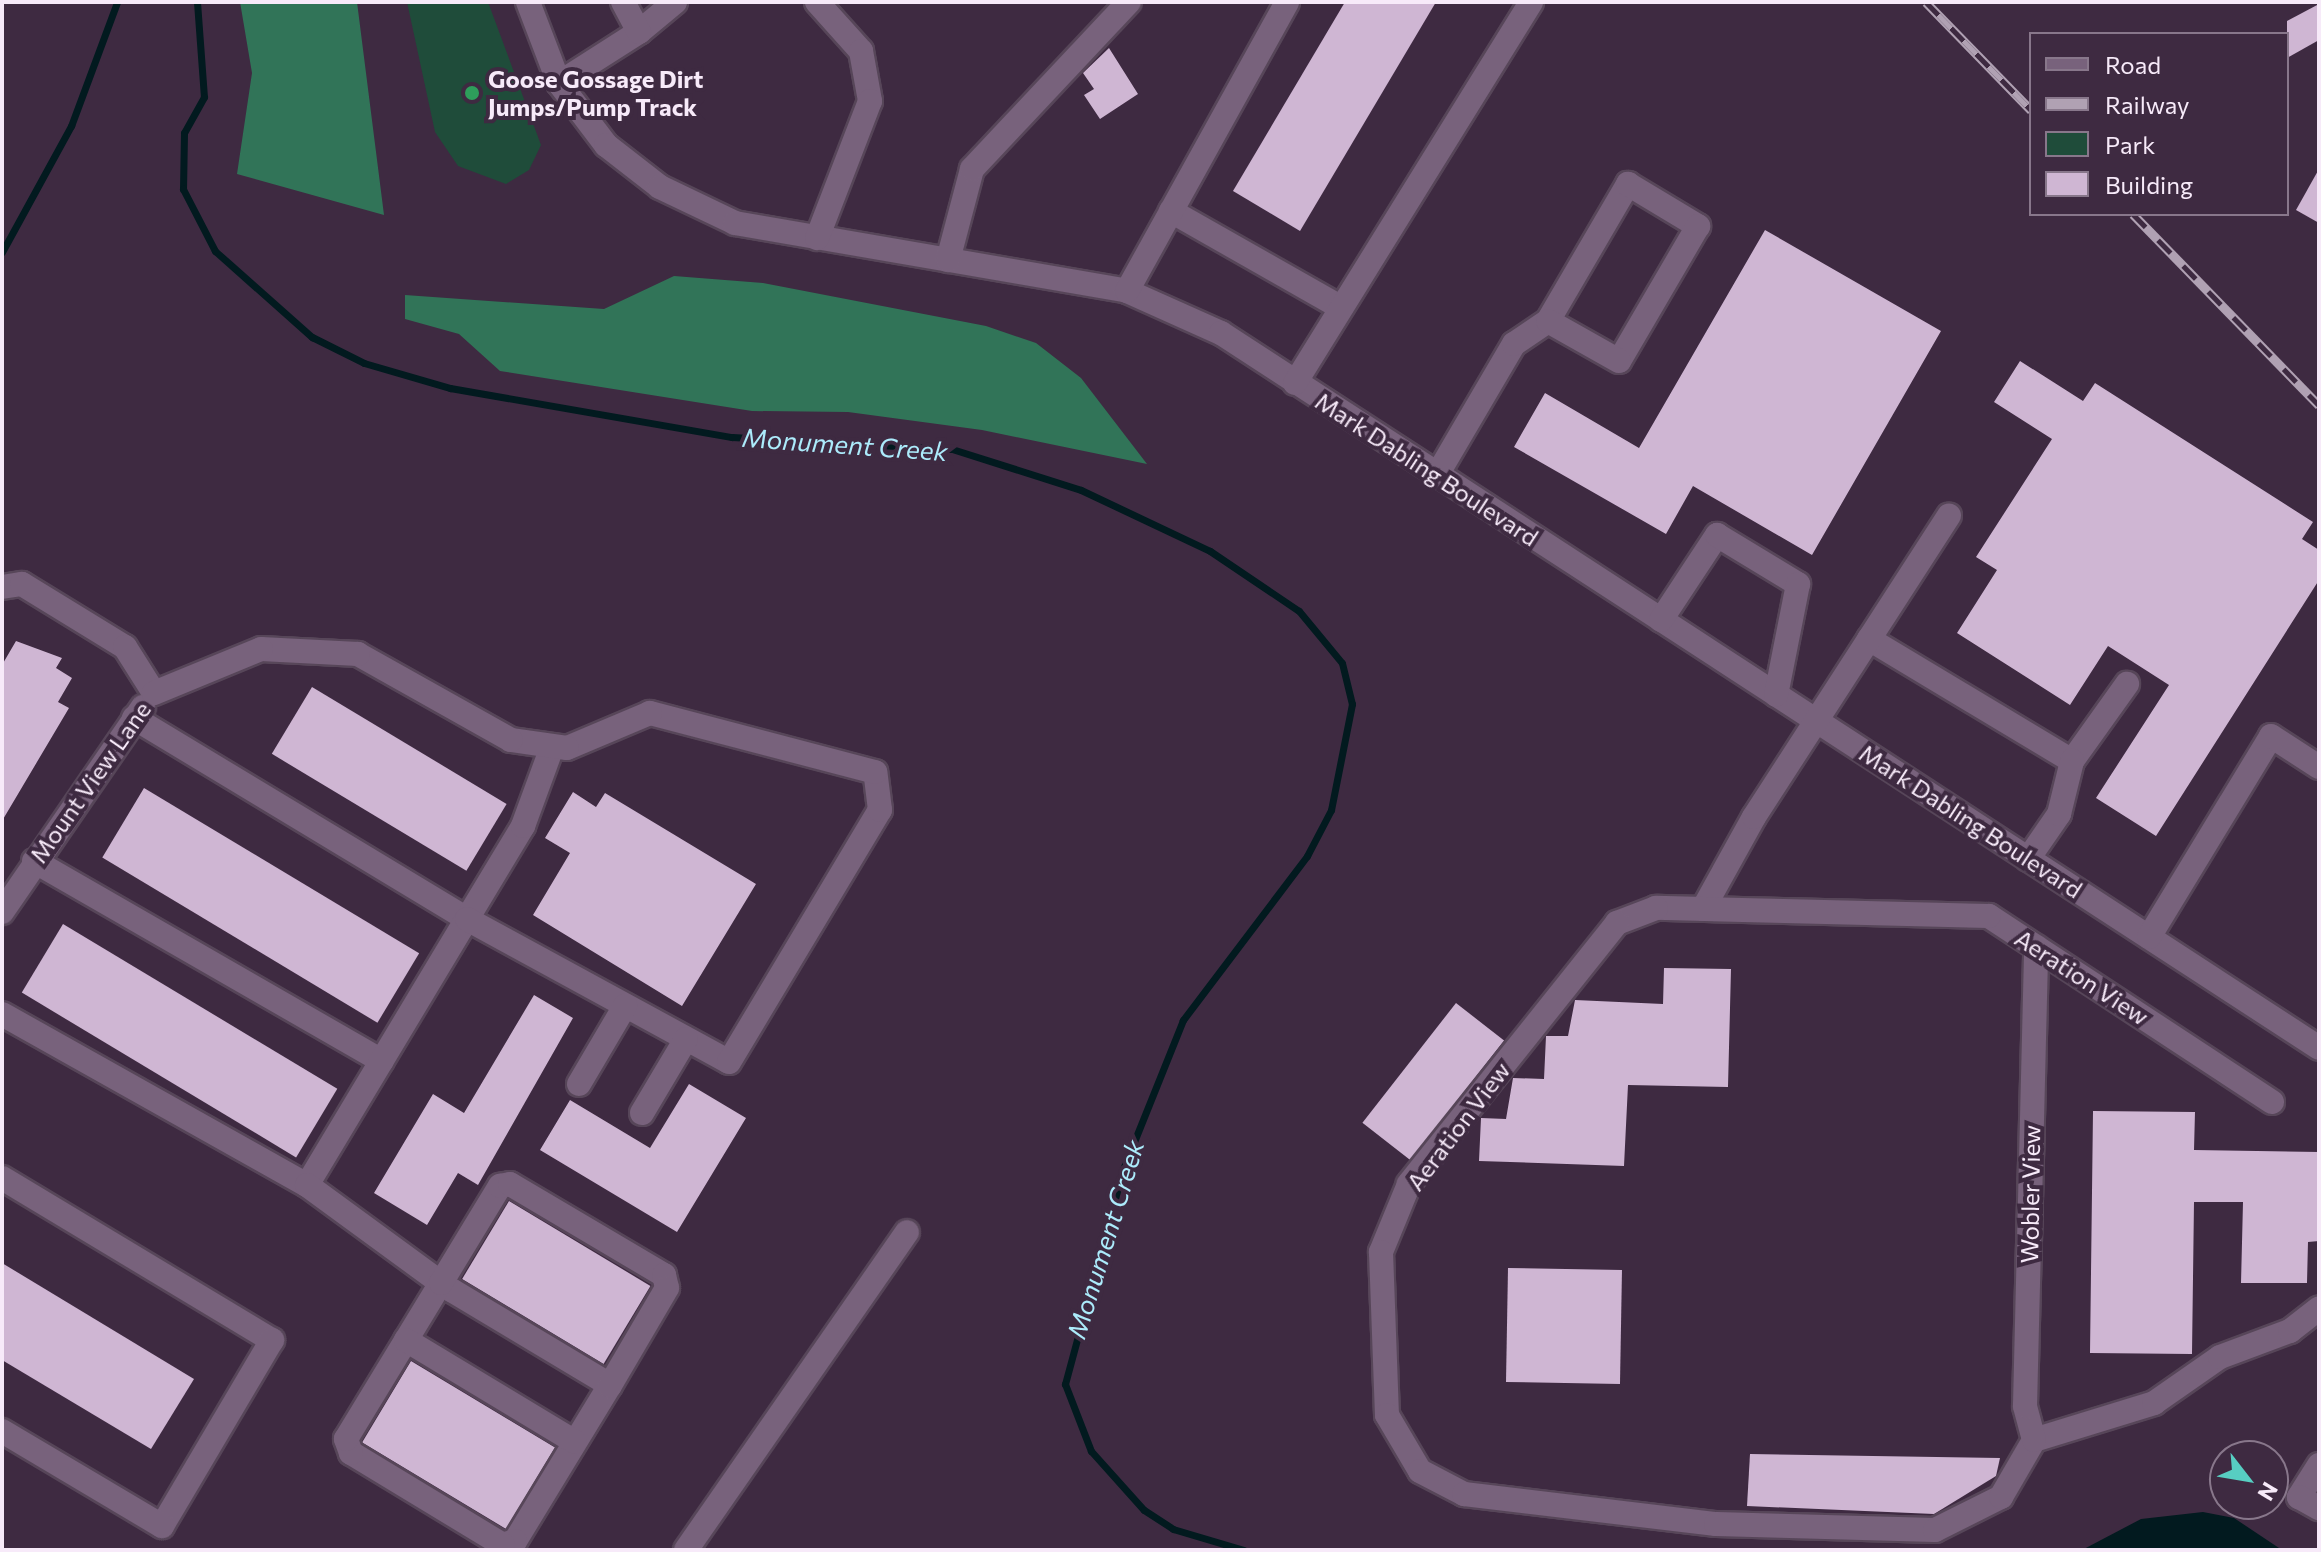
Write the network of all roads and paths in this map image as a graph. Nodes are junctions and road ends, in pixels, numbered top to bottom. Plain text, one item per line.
1 (528, 2) edge
2 (623, 2) edge
3 (675, 2) edge
4 (817, 2) edge
5 (1129, 2) edge
6 (1287, 2) edge
7 (1531, 2) edge
8 (639, 32) junction
9 (559, 83) junction
10 (1171, 211) junction
11 (817, 238) junction
12 (948, 260) junction
13 (1127, 291) junction
14 (1340, 307) junction
15 (1548, 321) junction
16 (1295, 383) junction
17 (1437, 475) junction
18 (1949, 515) dead end
19 (2, 587) edge
20 (1661, 620) junction
21 (1869, 639) junction
22 (2127, 684) dead end
23 (154, 693) junction
24 (1776, 695) junction
25 (134, 718) junction
26 (1817, 721) junction
27 (551, 750) junction
28 (2072, 761) junction
29 (2319, 767) edge
30 (2028, 859) junction
31 (34, 861) junction
32 (1703, 909) junction
33 (2, 912) edge
34 (467, 919) junction
35 (2149, 937) junction
36 (2036, 947) junction
37 (625, 1006) junction
38 (2, 1014) edge
39 (686, 1039) junction
40 (2319, 1048) edge
41 (382, 1061) junction
42 (579, 1084) dead end
43 (2272, 1102) dead end
44 (642, 1113) dead end
45 (2, 1178) edge
46 (307, 1185) junction
47 (907, 1232) dead end
48 (441, 1283) junction
49 (2319, 1308) edge
50 (406, 1340) junction
51 (610, 1385) junction
52 (2, 1431) edge
53 (2034, 1440) junction
54 (575, 1442) junction
55 (2319, 1465) edge
56 (2319, 1508) edge
57 (686, 1550) edge

1 - 9 street, Mark Dabling Boulevard
2 - 8 street
3 - 8 street
4 - 11 street
5 - 12 street
6 - 10 street
7 - 14 street
8 - 9 street
9 - 11 street, Mark Dabling Boulevard
10 - 13 street
10 - 14 street
11 - 12 street, Mark Dabling Boulevard
12 - 13 street, Mark Dabling Boulevard
13 - 16 street, Mark Dabling Boulevard
14 - 16 street
15 - 15 street
15 - 17 street
16 - 17 street, Mark Dabling Boulevard
17 - 20 street, Mark Dabling Boulevard
18 - 21 street
19 - 23 street
20 - 24 street, Mark Dabling Boulevard
20 - 24 street
21 - 26 street
21 - 28 street
22 - 28 street
23 - 25 street, Mount View Lane
23 - 27 street
24 - 26 street, Mark Dabling Boulevard
25 - 31 street, Mount View Lane
25 - 34 street
26 - 30 street, Mark Dabling Boulevard
26 - 32 street
27 - 34 street
27 - 39 street
28 - 30 street
29 - 35 street
30 - 35 street, Mark Dabling Boulevard
31 - 33 street, Mount View Lane
31 - 41 street
32 - 36 street, Aeration View
32 - 53 street, Aeration View
34 - 37 street
34 - 41 street
35 - 40 street, Mark Dabling Boulevard
36 - 43 street, Aeration View
36 - 53 street, Wobler View
37 - 39 street
37 - 42 street
38 - 46 street
39 - 44 street
41 - 46 street
45 - 52 street
46 - 48 street
47 - 57 street
48 - 50 street
48 - 51 street
48 - 51 street
49 - 53 street
50 - 54 street
50 - 54 street
51 - 54 street
55 - 56 street

